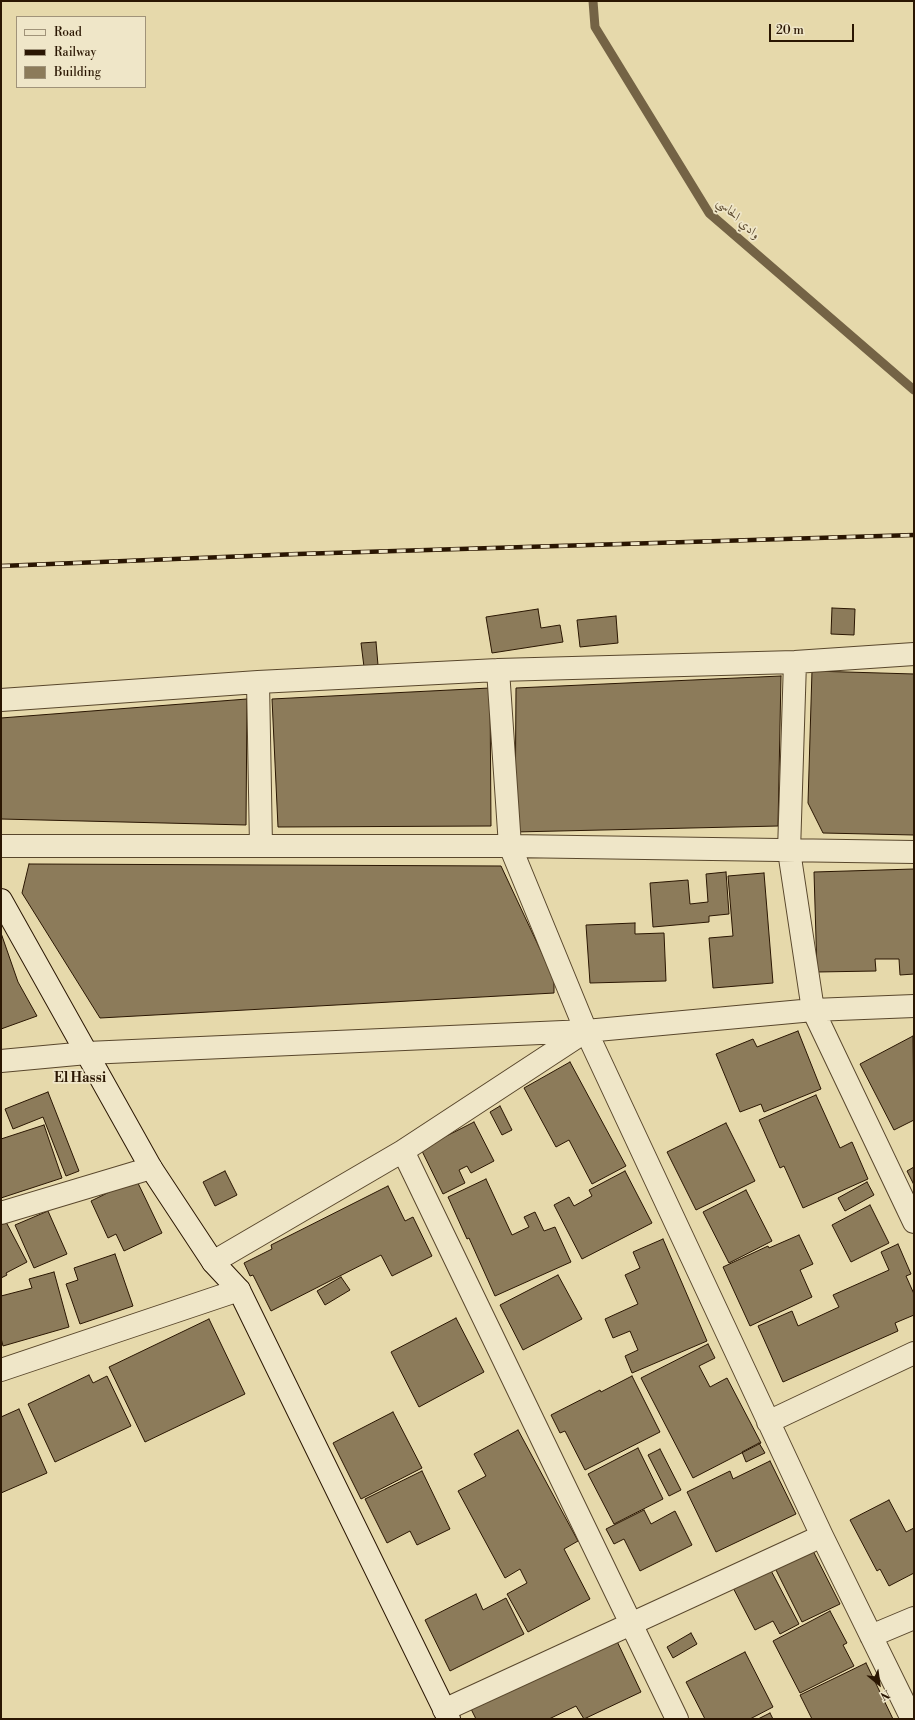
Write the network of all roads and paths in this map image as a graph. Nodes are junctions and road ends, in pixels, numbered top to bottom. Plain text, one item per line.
1 (914, 654) edge
2 (795, 662) junction
3 (498, 670) junction
4 (258, 682) junction
5 (1, 700) edge
6 (1, 846) edge
7 (261, 846) junction
8 (510, 846) junction
9 (789, 850) junction
10 (914, 852) edge
11 (1, 900) edge
12 (914, 1006) edge
13 (813, 1010) junction
14 (586, 1031) junction
15 (87, 1053) junction
16 (1, 1062) edge
17 (402, 1151) junction
18 (151, 1168) junction
19 (1, 1213) edge
20 (914, 1222) edge
21 (213, 1262) junction
22 (239, 1290) junction
23 (914, 1353) edge
24 (1, 1370) edge
25 (768, 1422) junction
26 (822, 1536) junction
27 (914, 1618) edge
28 (631, 1623) junction
29 (871, 1636) junction
30 (446, 1714) edge
31 (677, 1719) edge
32 (912, 1719) edge

1 - 2 street
2 - 3 street
2 - 9 street
3 - 4 street
3 - 8 street
4 - 5 street
4 - 7 street
6 - 7 street
7 - 8 street
8 - 9 street
8 - 14 street
9 - 10 street
9 - 13 street
11 - 15 street
12 - 13 street
13 - 14 street
13 - 20 street
14 - 15 street
14 - 17 street
14 - 25 street
15 - 16 street
15 - 18 street
17 - 21 street
17 - 28 street
18 - 19 street
18 - 21 street
21 - 22 street
22 - 24 street
22 - 30 street
23 - 25 street
25 - 26 street
26 - 28 street
26 - 29 street
27 - 29 street
28 - 30 street
28 - 31 street
29 - 32 street

